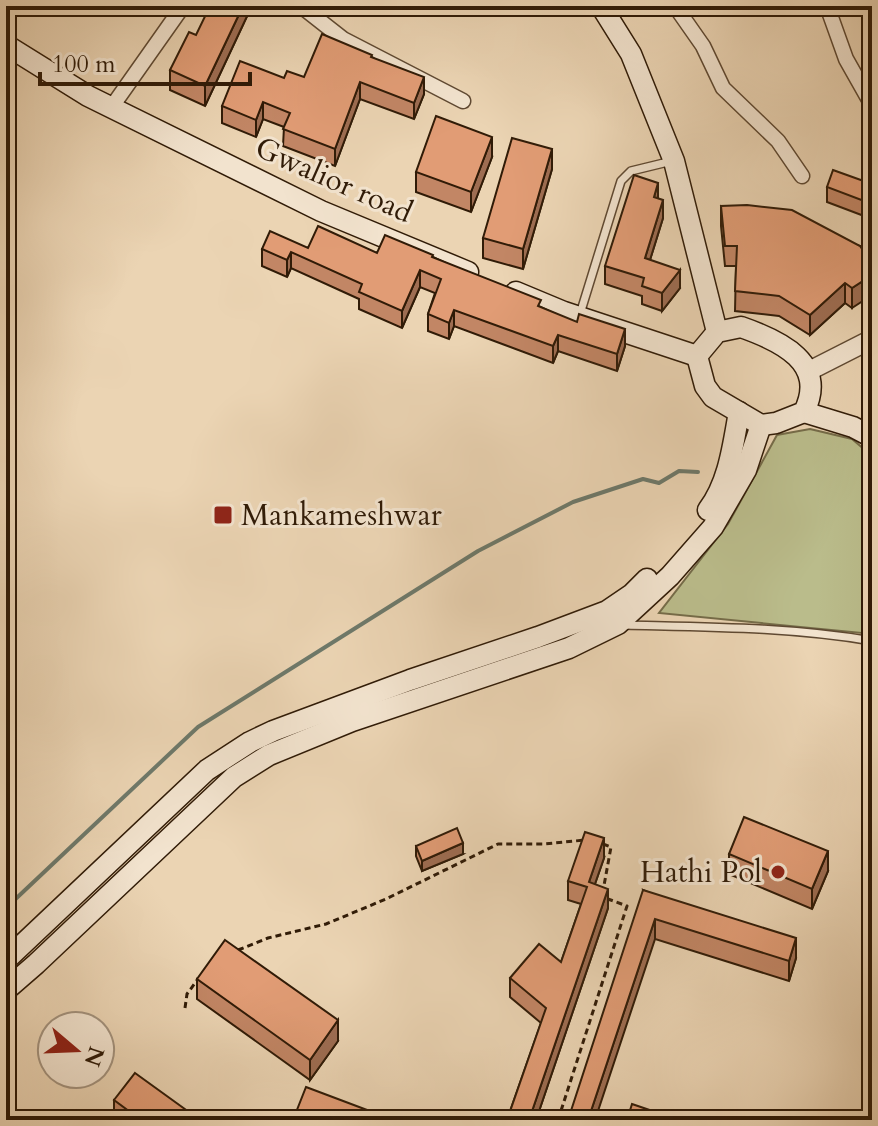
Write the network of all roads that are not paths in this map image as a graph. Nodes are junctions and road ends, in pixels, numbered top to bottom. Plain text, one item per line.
1 (183, 6) edge
2 (301, 6) edge
3 (601, 6) edge
4 (675, 6) edge
5 (827, 6) edge
6 (6, 45) edge
7 (463, 101) dead end
8 (872, 105) edge
9 (111, 108) junction
10 (674, 161) junction
11 (802, 176) dead end
12 (579, 316) junction
13 (717, 332) junction
14 (872, 339) edge
15 (697, 356) junction
16 (809, 371) junction
17 (739, 412) junction
18 (804, 412) junction
19 (761, 425) junction
20 (872, 437) edge
21 (618, 624) junction
22 (872, 641) edge
23 (244, 757) junction
24 (14, 954) edge
25 (36, 964) junction
26 (6, 990) edge

1 - 9 street
2 - 7 street
3 - 10 main road
4 - 11 street
5 - 8 street
6 - 9 main road, Gwalior road
9 - 12 main road, Gwalior road
10 - 12 lane
10 - 13 main road
12 - 15 main road, Gwalior road
13 - 15 main road
13 - 16 main road
14 - 16 street
15 - 17 main road
16 - 18 main road
17 - 19 main road
17 - 23 main road
18 - 19 main road
18 - 20 main road
19 - 21 main road
21 - 22 lane
21 - 23 main road
23 - 24 main road
23 - 25 main road
24 - 25 main road
25 - 26 main road

